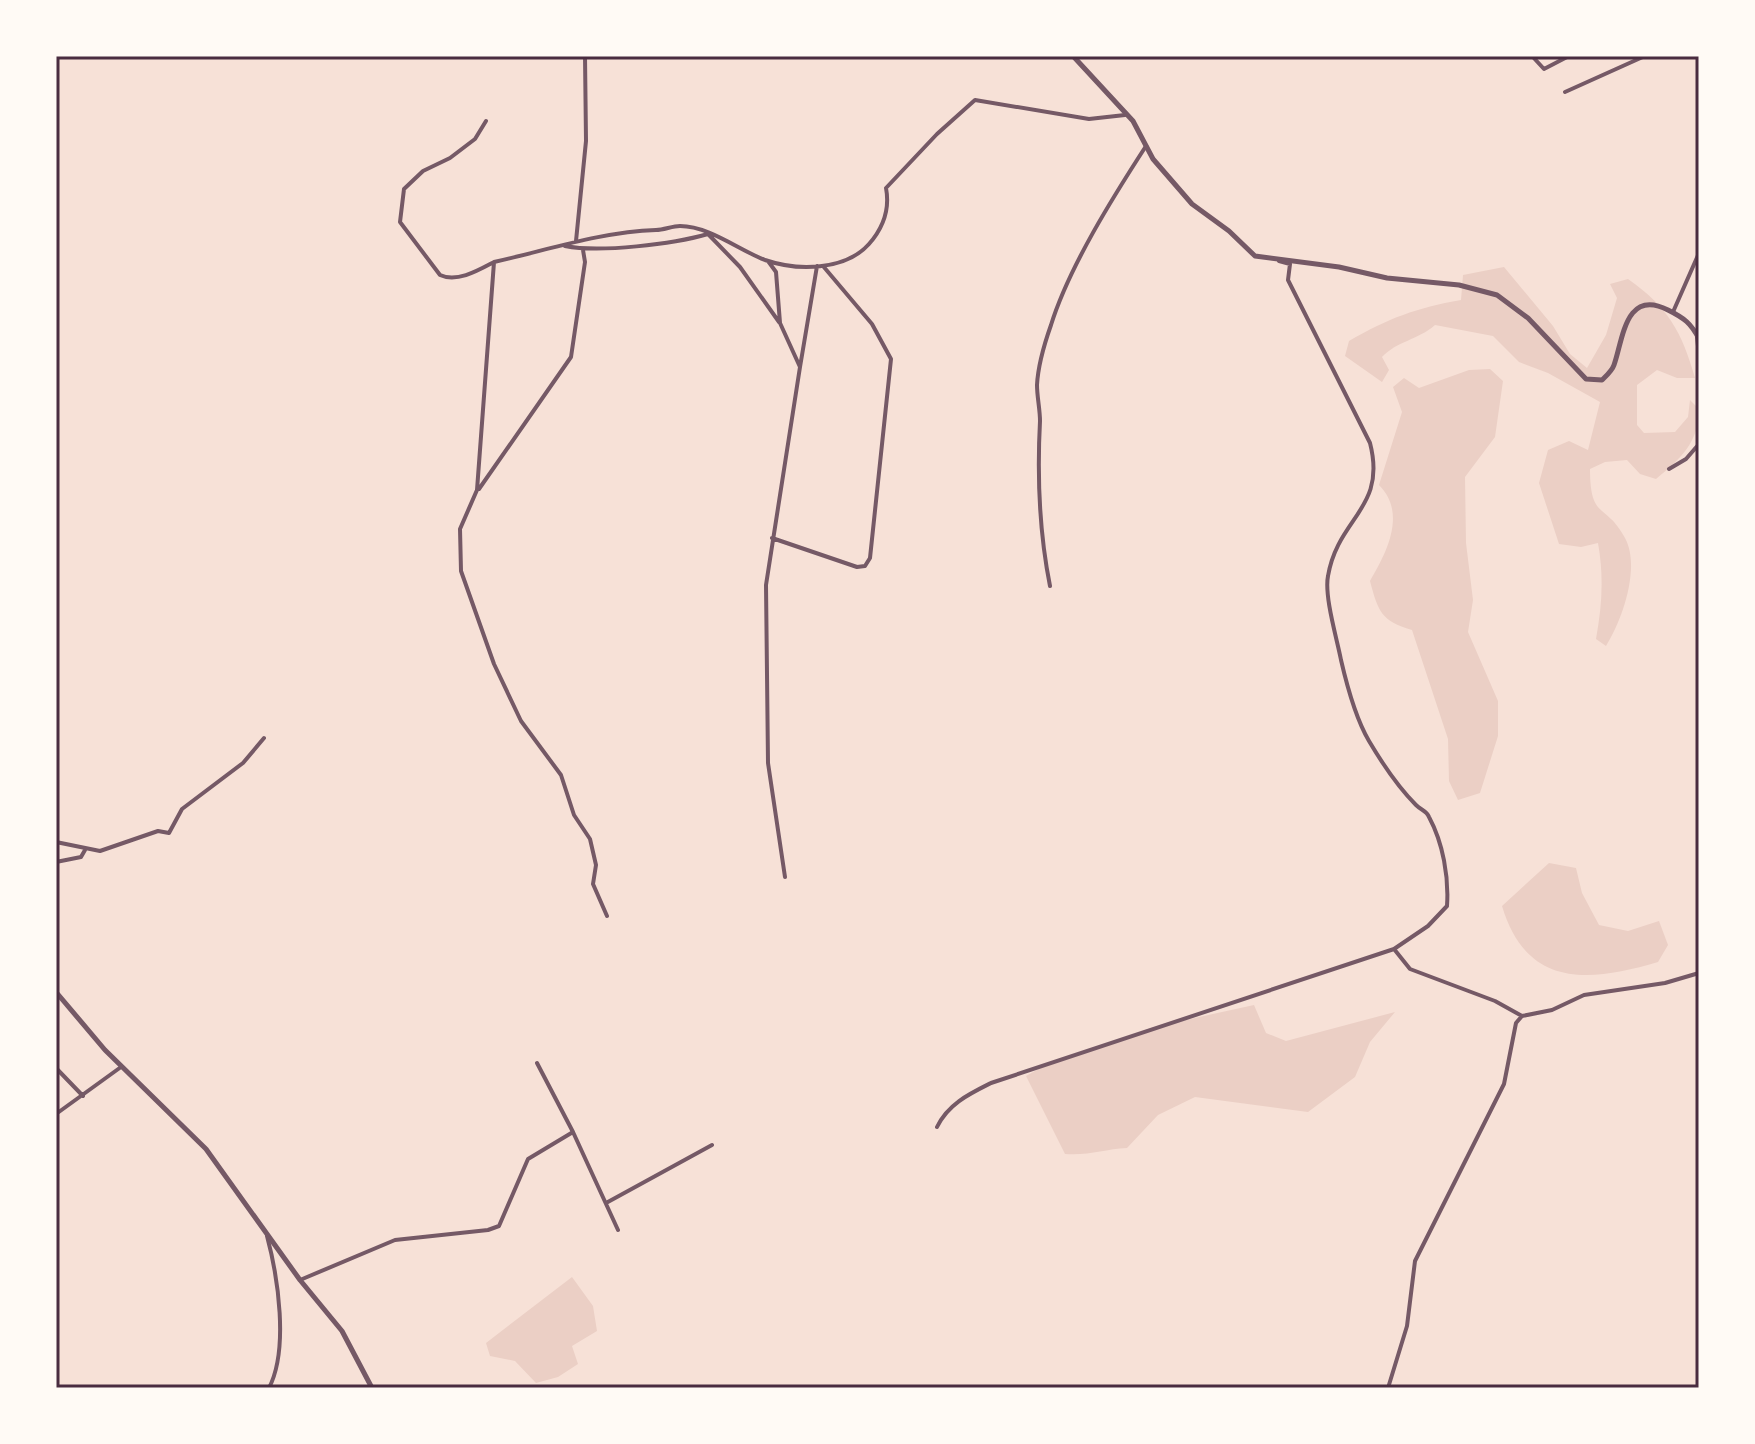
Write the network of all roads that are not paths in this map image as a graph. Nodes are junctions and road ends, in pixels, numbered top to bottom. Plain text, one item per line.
1 (585, 56) edge
2 (1073, 56) edge
3 (1532, 56) edge
4 (1569, 56) edge
5 (1645, 56) edge
6 (1565, 92) dead end
7 (1125, 115) junction
8 (486, 121) dead end
9 (1146, 146) junction
10 (708, 234) junction
11 (576, 242) junction
12 (562, 245) junction
13 (583, 250) junction
14 (1699, 253) edge
15 (768, 261) junction
16 (1277, 261) junction
17 (494, 262) junction
18 (820, 266) junction
19 (1673, 312) junction
20 (780, 323) junction
21 (1698, 337) edge
22 (1699, 355) edge
23 (800, 367) junction
24 (1699, 444) edge
25 (1669, 469) dead end
26 (477, 490) junction
27 (772, 538) junction
28 (1050, 586) dead end
29 (264, 738) dead end
30 (56, 842) edge
31 (85, 850) junction
32 (56, 862) edge
33 (785, 877) dead end
34 (607, 916) dead end
35 (1394, 949) junction
36 (1699, 973) edge
37 (56, 992) edge
38 (1522, 1016) junction
39 (537, 1063) dead end
40 (121, 1067) junction
41 (56, 1068) edge
42 (83, 1096) junction
43 (56, 1114) edge
44 (937, 1127) dead end
45 (573, 1132) junction
46 (712, 1145) dead end
47 (606, 1203) junction
48 (264, 1226) junction
49 (618, 1230) dead end
50 (300, 1280) junction
51 (269, 1388) edge
52 (372, 1388) edge
53 (1388, 1388) edge

1 - 11 street
2 - 7 street
3 - 4 street
5 - 6 street
7 - 9 street
7 - 18 street
8 - 17 street
9 - 16 street
9 - 28 street
10 - 11 street
10 - 13 street
10 - 15 street
10 - 20 street
11 - 12 street
12 - 13 street
12 - 17 street
13 - 26 street
14 - 19 street
15 - 18 street
15 - 20 street
16 - 19 street
16 - 35 street
17 - 26 street
18 - 23 street
18 - 27 street
19 - 21 street
20 - 23 street
21 - 22 street
23 - 27 street
24 - 25 street
26 - 34 street
27 - 33 street
29 - 31 street
30 - 31 street
31 - 32 street
35 - 38 street
35 - 44 street
36 - 38 street
37 - 40 street
38 - 53 street
39 - 45 street
40 - 42 street
40 - 48 street
41 - 42 street
42 - 43 street
45 - 47 street
45 - 50 street
46 - 47 street
47 - 49 street
48 - 50 street
48 - 51 street
50 - 52 street

